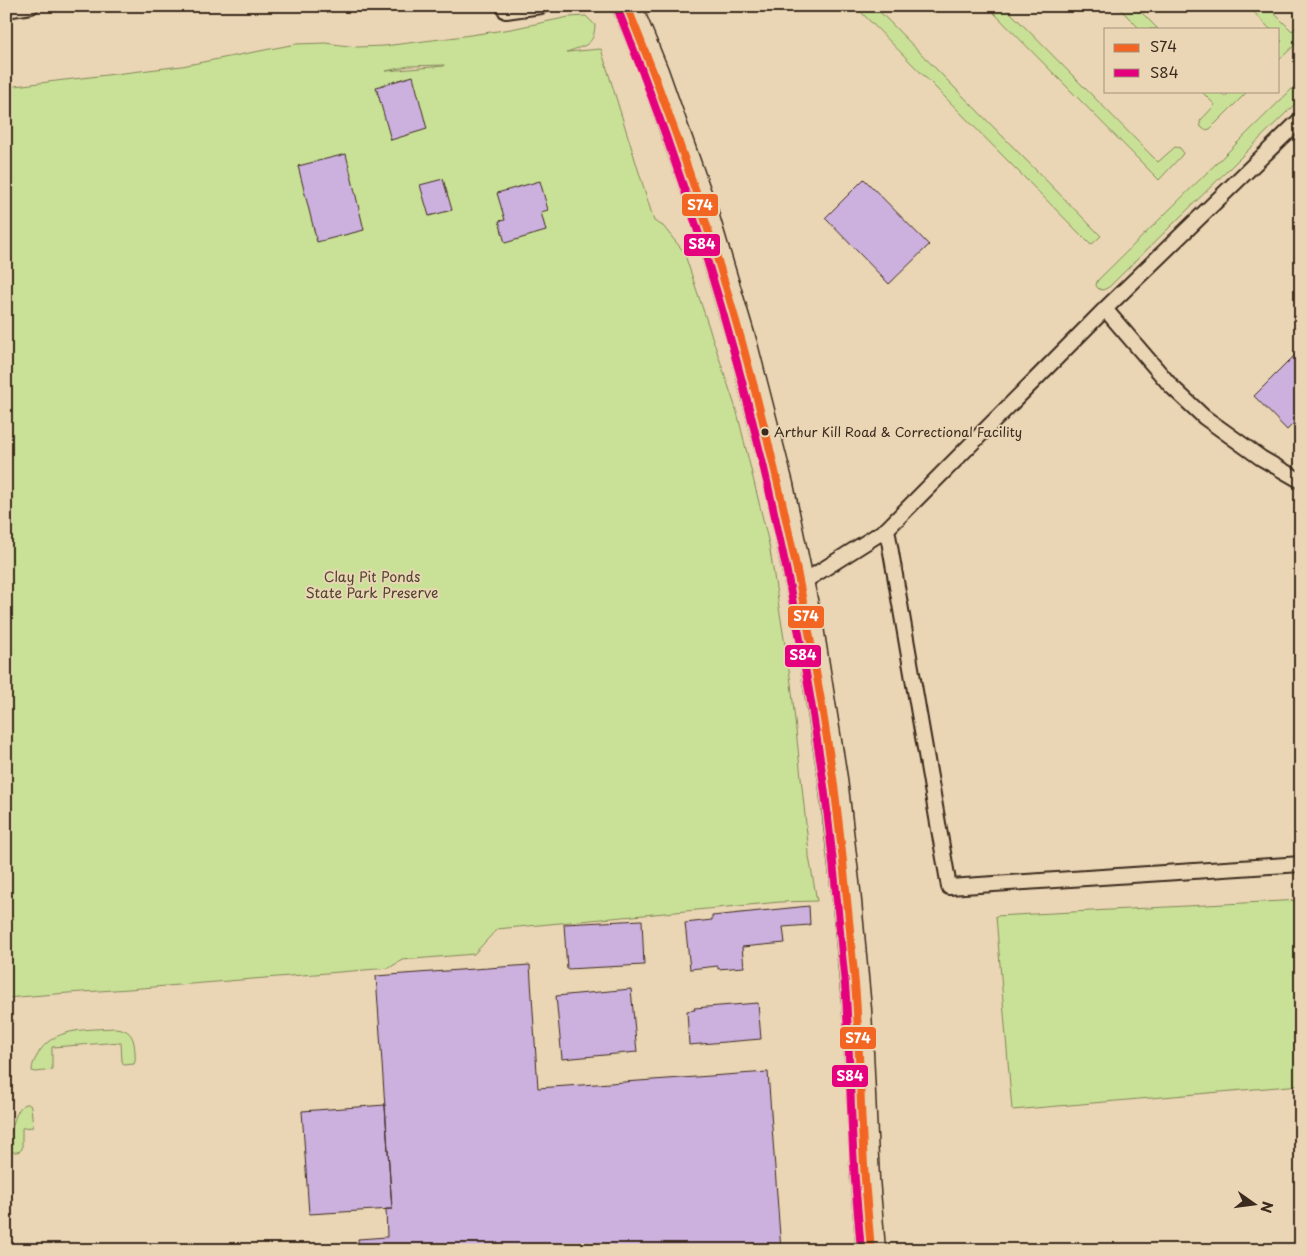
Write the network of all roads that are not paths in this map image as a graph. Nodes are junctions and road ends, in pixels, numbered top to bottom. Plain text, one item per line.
1 (31, 6) edge
2 (503, 6) edge
3 (541, 6) edge
4 (627, 6) edge
5 (6, 10) edge
6 (1301, 119) edge
7 (1105, 309) junction
8 (1301, 481) edge
9 (886, 529) junction
10 (800, 584) junction
11 (1301, 864) edge
12 (871, 1250) edge

1 - 5 lane
2 - 3 lane
4 - 10 street
6 - 7 lane
7 - 8 lane
7 - 9 lane
9 - 10 lane
9 - 11 lane
10 - 12 street

